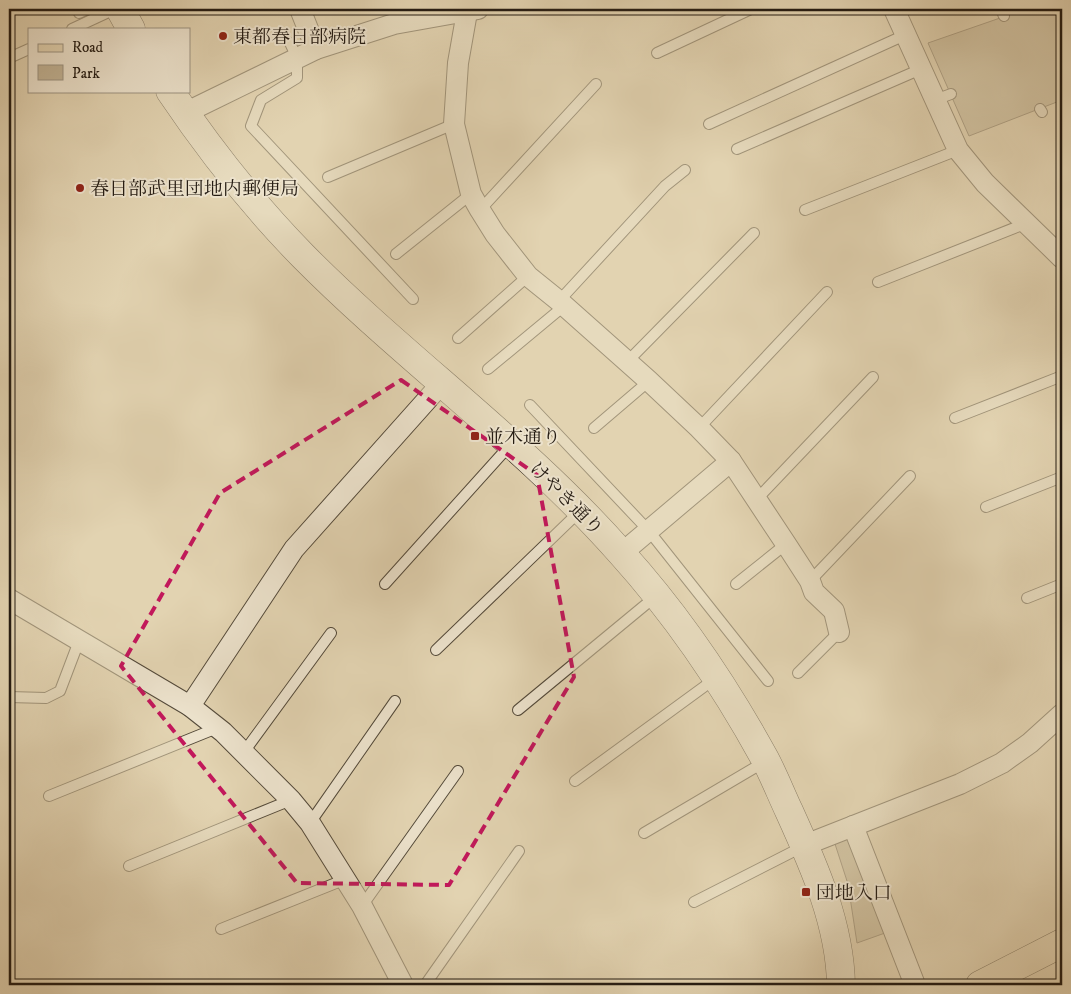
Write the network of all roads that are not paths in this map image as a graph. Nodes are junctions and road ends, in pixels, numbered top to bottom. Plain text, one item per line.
1 (114, 9) edge
2 (120, 9) edge
3 (300, 9) edge
4 (751, 9) edge
5 (894, 9) edge
6 (473, 10) edge
7 (74, 28) edge
8 (130, 28) edge
9 (906, 35) junction
10 (28, 49) edge
11 (316, 49) junction
12 (294, 51) junction
13 (657, 53) dead end
14 (9, 58) edge
15 (921, 69) junction
16 (596, 84) dead end
17 (177, 102) edge
18 (454, 124) junction
19 (709, 124) dead end
20 (737, 149) dead end
21 (958, 150) junction
22 (685, 170) dead end
23 (328, 177) dead end
24 (476, 202) junction
25 (805, 210) dead end
26 (1027, 222) junction
27 (754, 232) dead end
28 (396, 254) dead end
29 (1062, 258) edge
30 (528, 276) junction
31 (878, 282) dead end
32 (827, 292) dead end
33 (413, 299) dead end
34 (562, 303) junction
35 (458, 338) dead end
36 (627, 362) junction
37 (488, 368) dead end
38 (873, 376) dead end
39 (1062, 376) edge
40 (649, 381) junction
41 (442, 383) junction
42 (530, 405) dead end
43 (955, 418) dead end
44 (594, 428) dead end
45 (700, 428) junction
46 (511, 444) junction
47 (731, 461) junction
48 (910, 476) dead end
49 (1062, 477) edge
50 (757, 499) junction
51 (986, 507) dead end
52 (581, 510) junction
53 (649, 531) junction
54 (786, 544) junction
55 (622, 553) junction
56 (810, 581) junction
57 (385, 584) dead end
58 (736, 584) dead end
59 (1062, 584) edge
60 (656, 596) junction
61 (1027, 598) dead end
62 (9, 599) edge
63 (839, 632) joint
64 (331, 633) dead end
65 (79, 641) junction
66 (436, 650) dead end
67 (798, 673) dead end
68 (716, 678) junction
69 (768, 681) dead end
70 (9, 697) edge
71 (396, 701) dead end
72 (190, 706) junction
73 (518, 710) dead end
74 (1062, 714) edge
75 (217, 728) junction
76 (244, 752) junction
77 (766, 761) junction
78 (458, 771) dead end
79 (575, 781) dead end
80 (49, 796) dead end
81 (291, 800) junction
82 (310, 823) junction
83 (853, 826) junction
84 (644, 833) dead end
85 (805, 846) junction
86 (519, 851) dead end
87 (130, 866) dead end
88 (346, 879) junction
89 (694, 902) dead end
90 (362, 906) junction
91 (221, 929) dead end
92 (1062, 943) edge
93 (837, 984) edge
94 (403, 985) edge
95 (425, 985) edge
96 (915, 985) edge
97 (980, 985) edge

1 - 7 lane
2 - 8 street
3 - 11 street
4 - 13 lane
5 - 9 street
6 - 11 street
6 - 18 street
9 - 15 street
9 - 19 lane
10 - 14 lane
11 - 12 street
12 - 17 street
12 - 33 lane
15 - 20 lane
15 - 21 street
16 - 24 lane
17 - 41 street, けやき通り
18 - 23 lane
18 - 24 street
21 - 25 lane
21 - 26 street
22 - 34 lane
24 - 28 lane
24 - 30 street
26 - 29 street
26 - 31 lane
27 - 36 lane
30 - 34 street
30 - 35 lane
32 - 45 lane
34 - 36 street
34 - 37 lane
36 - 40 street
38 - 50 lane
39 - 43 lane
40 - 44 lane
40 - 45 street
41 - 46 street, けやき通り
41 - 72 street
42 - 53 lane
45 - 47 street
46 - 52 street, けやき通り
46 - 57 lane
47 - 50 street
47 - 53 street
48 - 56 lane
49 - 51 lane
50 - 54 street
52 - 55 street, けやき通り
52 - 66 lane
53 - 55 street
53 - 69 lane
54 - 56 street
54 - 58 lane
55 - 60 street, けやき通り
56 - 63 street
59 - 61 lane
60 - 68 street, けやき通り
60 - 73 lane
62 - 65 street
63 - 67 lane
64 - 76 lane
65 - 70 lane
65 - 72 street
68 - 77 street, けやき通り
68 - 79 lane
71 - 82 lane
72 - 75 street
74 - 83 street
75 - 76 street
75 - 80 lane
76 - 81 street
77 - 84 lane
77 - 85 street, けやき通り
78 - 90 lane
81 - 82 street
81 - 87 lane
82 - 88 street
83 - 85 street
83 - 96 street
85 - 89 lane
85 - 93 street, けやき通り
86 - 95 lane
88 - 90 street
88 - 91 lane
90 - 94 street
92 - 97 main road

